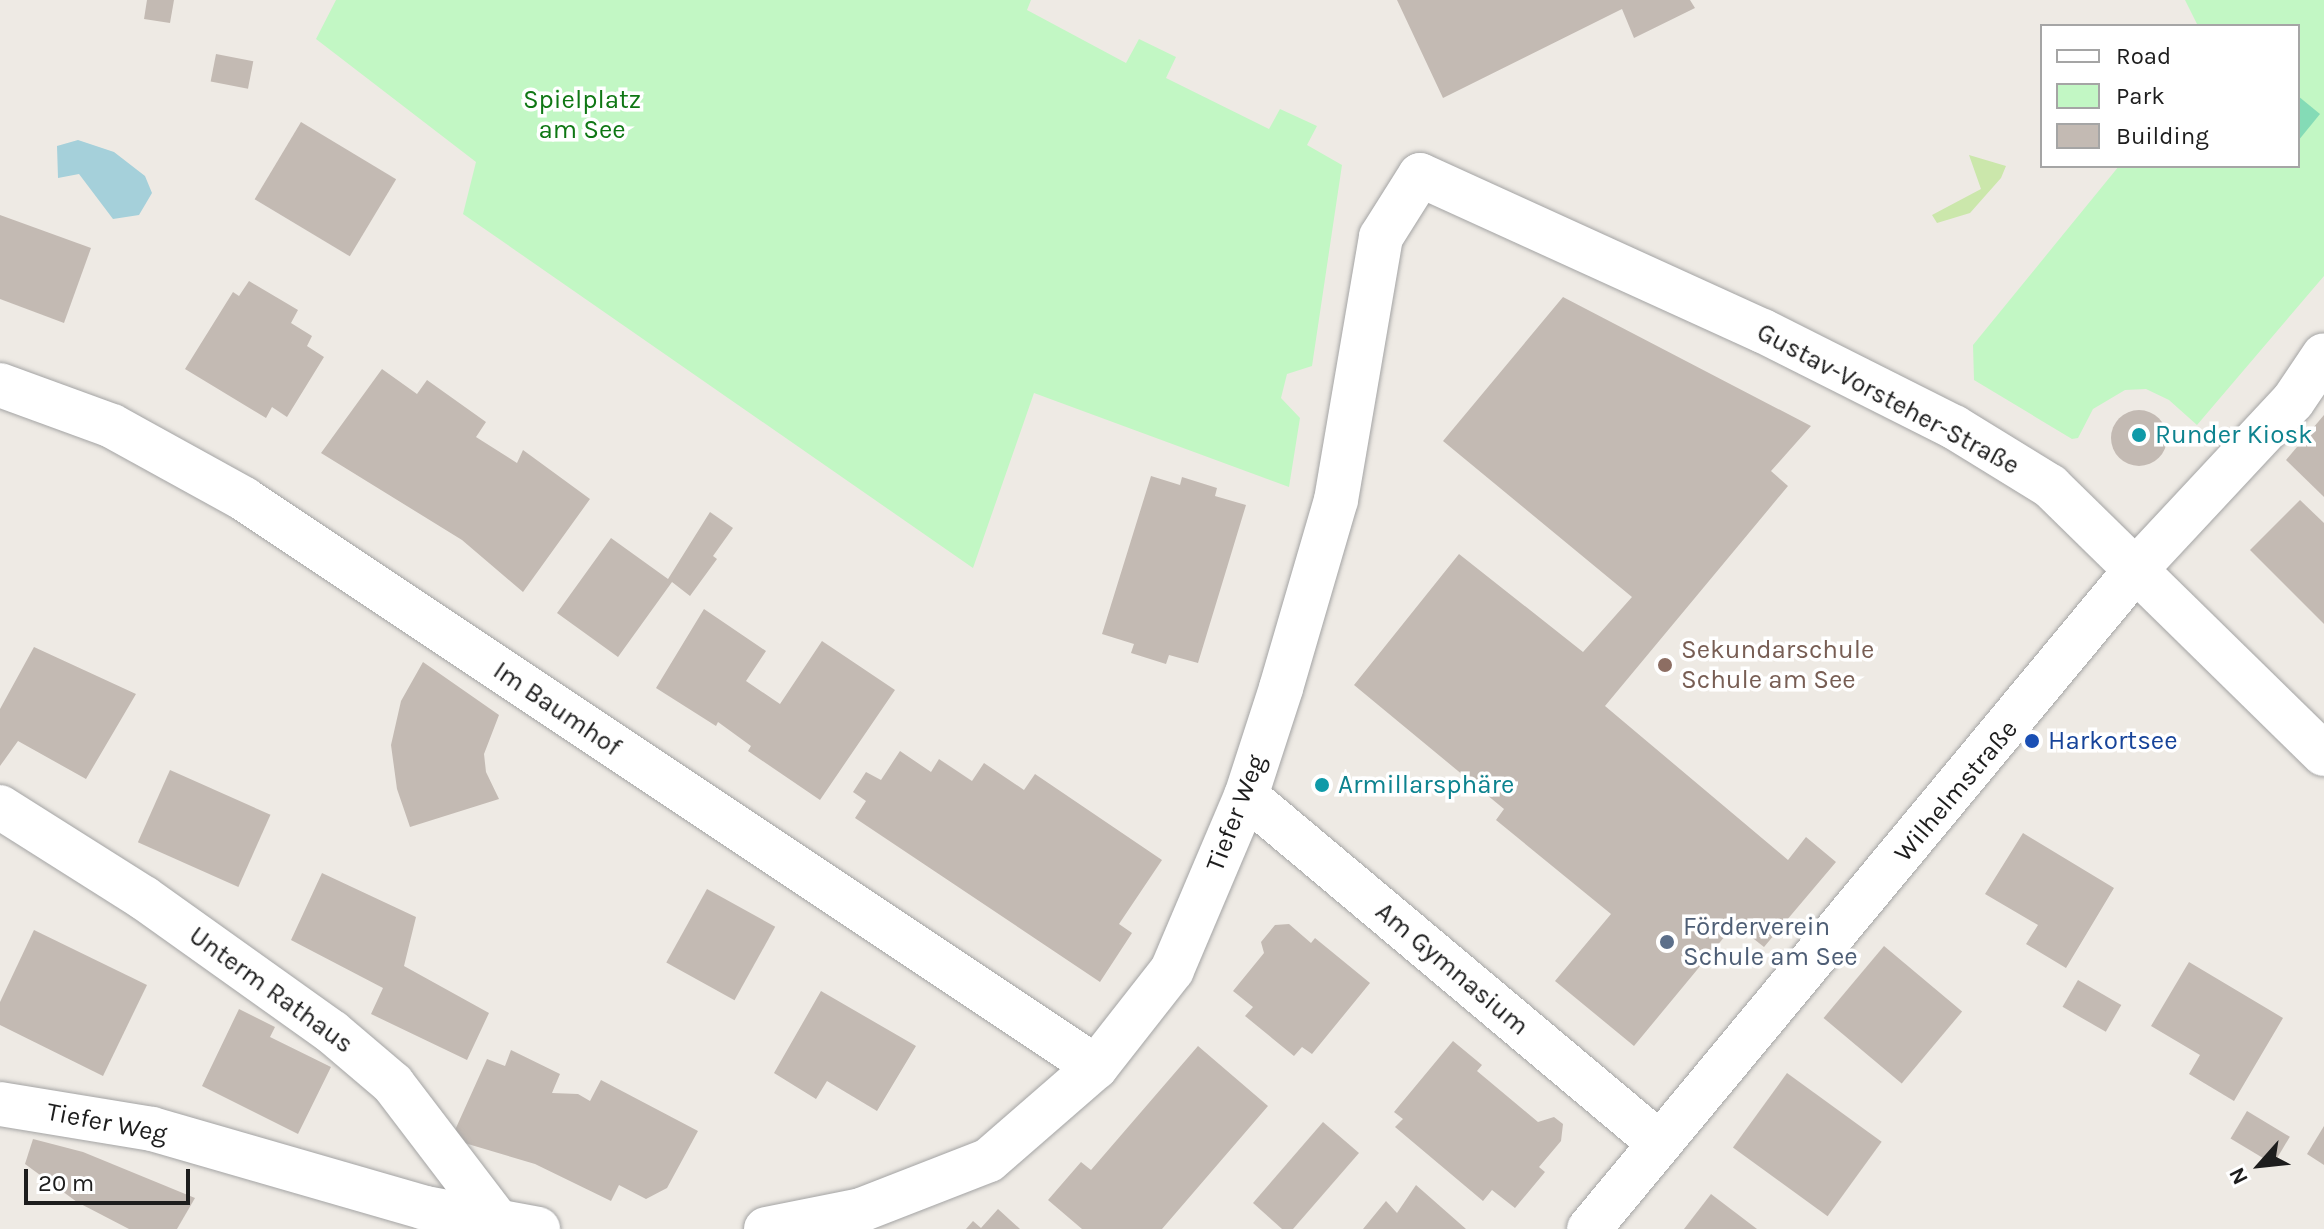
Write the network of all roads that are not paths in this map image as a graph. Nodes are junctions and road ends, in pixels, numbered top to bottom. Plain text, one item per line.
1 (1420, 175) joint
2 (2324, 355) edge
3 (0, 385) edge
4 (2138, 567) junction
5 (2324, 754) edge
6 (1246, 796) junction
7 (0, 807) edge
8 (1096, 1067) junction
9 (0, 1104) edge
10 (1658, 1142) junction
11 (518, 1225) edge
12 (766, 1229) edge
13 (1589, 1229) edge

1 - 4 street, Gustav-Vorsteher-Straße
1 - 6 street, Tiefer Weg
2 - 4 street, Wilhelmstraße
3 - 8 street, Im Baumhof
4 - 5 street, Gustav-Vorsteher-Straße
4 - 10 street, Wilhelmstraße
6 - 8 street, Tiefer Weg
6 - 10 street, Am Gymnasium
7 - 11 street, Unterm Rathaus
8 - 12 street, Tiefer Weg
9 - 11 street, Tiefer Weg
10 - 13 street, Wilhelmstraße

